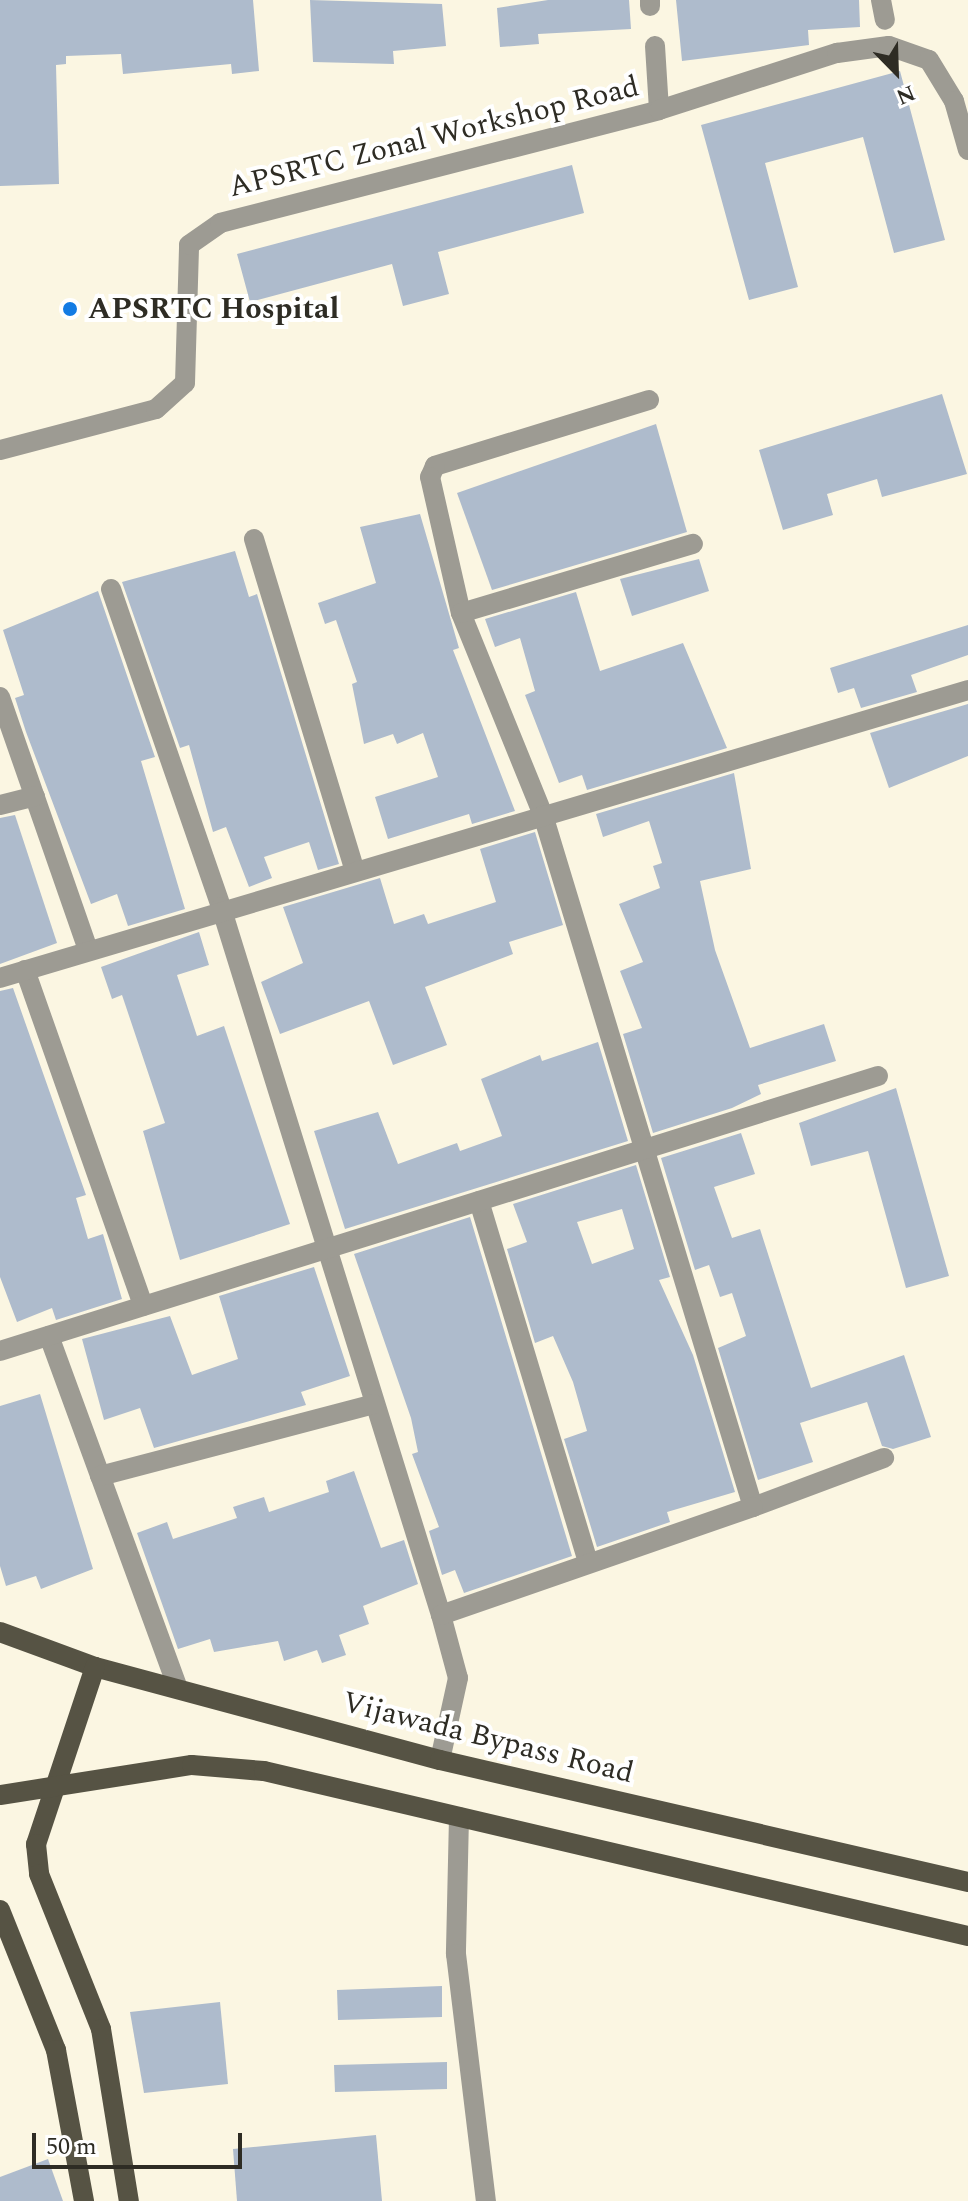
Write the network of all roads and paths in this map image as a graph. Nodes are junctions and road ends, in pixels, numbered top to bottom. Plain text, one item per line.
1 (655, 46) dead end
2 (659, 110) junction
3 (968, 150) edge
4 (649, 400) dead end
5 (0, 450) edge
6 (254, 539) dead end
7 (693, 544) dead end
8 (111, 589) dead end
9 (461, 613) junction
10 (968, 690) edge
11 (0, 697) edge
12 (35, 796) junction
13 (0, 805) edge
14 (543, 815) junction
15 (354, 868) junction
16 (221, 907) junction
17 (88, 950) junction
18 (25, 970) junction
19 (0, 978) edge
20 (878, 1076) dead end
21 (643, 1150) junction
22 (479, 1201) junction
23 (324, 1250) junction
24 (143, 1306) junction
25 (49, 1336) junction
26 (0, 1351) edge
27 (374, 1404) junction
28 (884, 1458) dead end
29 (100, 1476) junction
30 (753, 1507) junction
31 (588, 1563) junction
32 (441, 1615) junction
33 (0, 1632) edge
34 (95, 1667) junction
35 (178, 1688) junction
36 (440, 1760) junction
37 (51, 1785) junction
38 (0, 1795) edge
39 (459, 1817) junction
40 (968, 1882) edge
41 (0, 1910) edge
42 (968, 1936) edge
43 (84, 2201) edge
44 (129, 2201) edge
45 (486, 2201) edge

1 - 2 street
2 - 3 street, APSRTC Zonal Workshop Road
2 - 5 street, APSRTC Zonal Workshop Road
4 - 9 street
6 - 15 street
7 - 9 street
8 - 16 street
9 - 14 street
10 - 14 street
11 - 12 street
12 - 13 street
12 - 17 street
14 - 15 street
14 - 21 street
15 - 16 street
16 - 17 street
16 - 23 street
17 - 18 street
18 - 19 street
18 - 24 street
20 - 21 street
21 - 22 street
21 - 30 street
22 - 23 street
22 - 31 street
23 - 24 street
23 - 27 street
24 - 25 street
25 - 26 street
25 - 29 street
27 - 29 street
27 - 32 street
28 - 30 street
29 - 35 street
30 - 31 street
31 - 32 street
32 - 36 street
33 - 34 main road, Vijawada Bypass Road
34 - 35 main road, Vijawada Bypass Road
34 - 37 main road
35 - 36 main road, Vijawada Bypass Road
36 - 40 main road, Vijawada Bypass Road
37 - 38 main road
37 - 39 main road
37 - 44 main road
39 - 42 main road
39 - 45 street
41 - 43 main road

